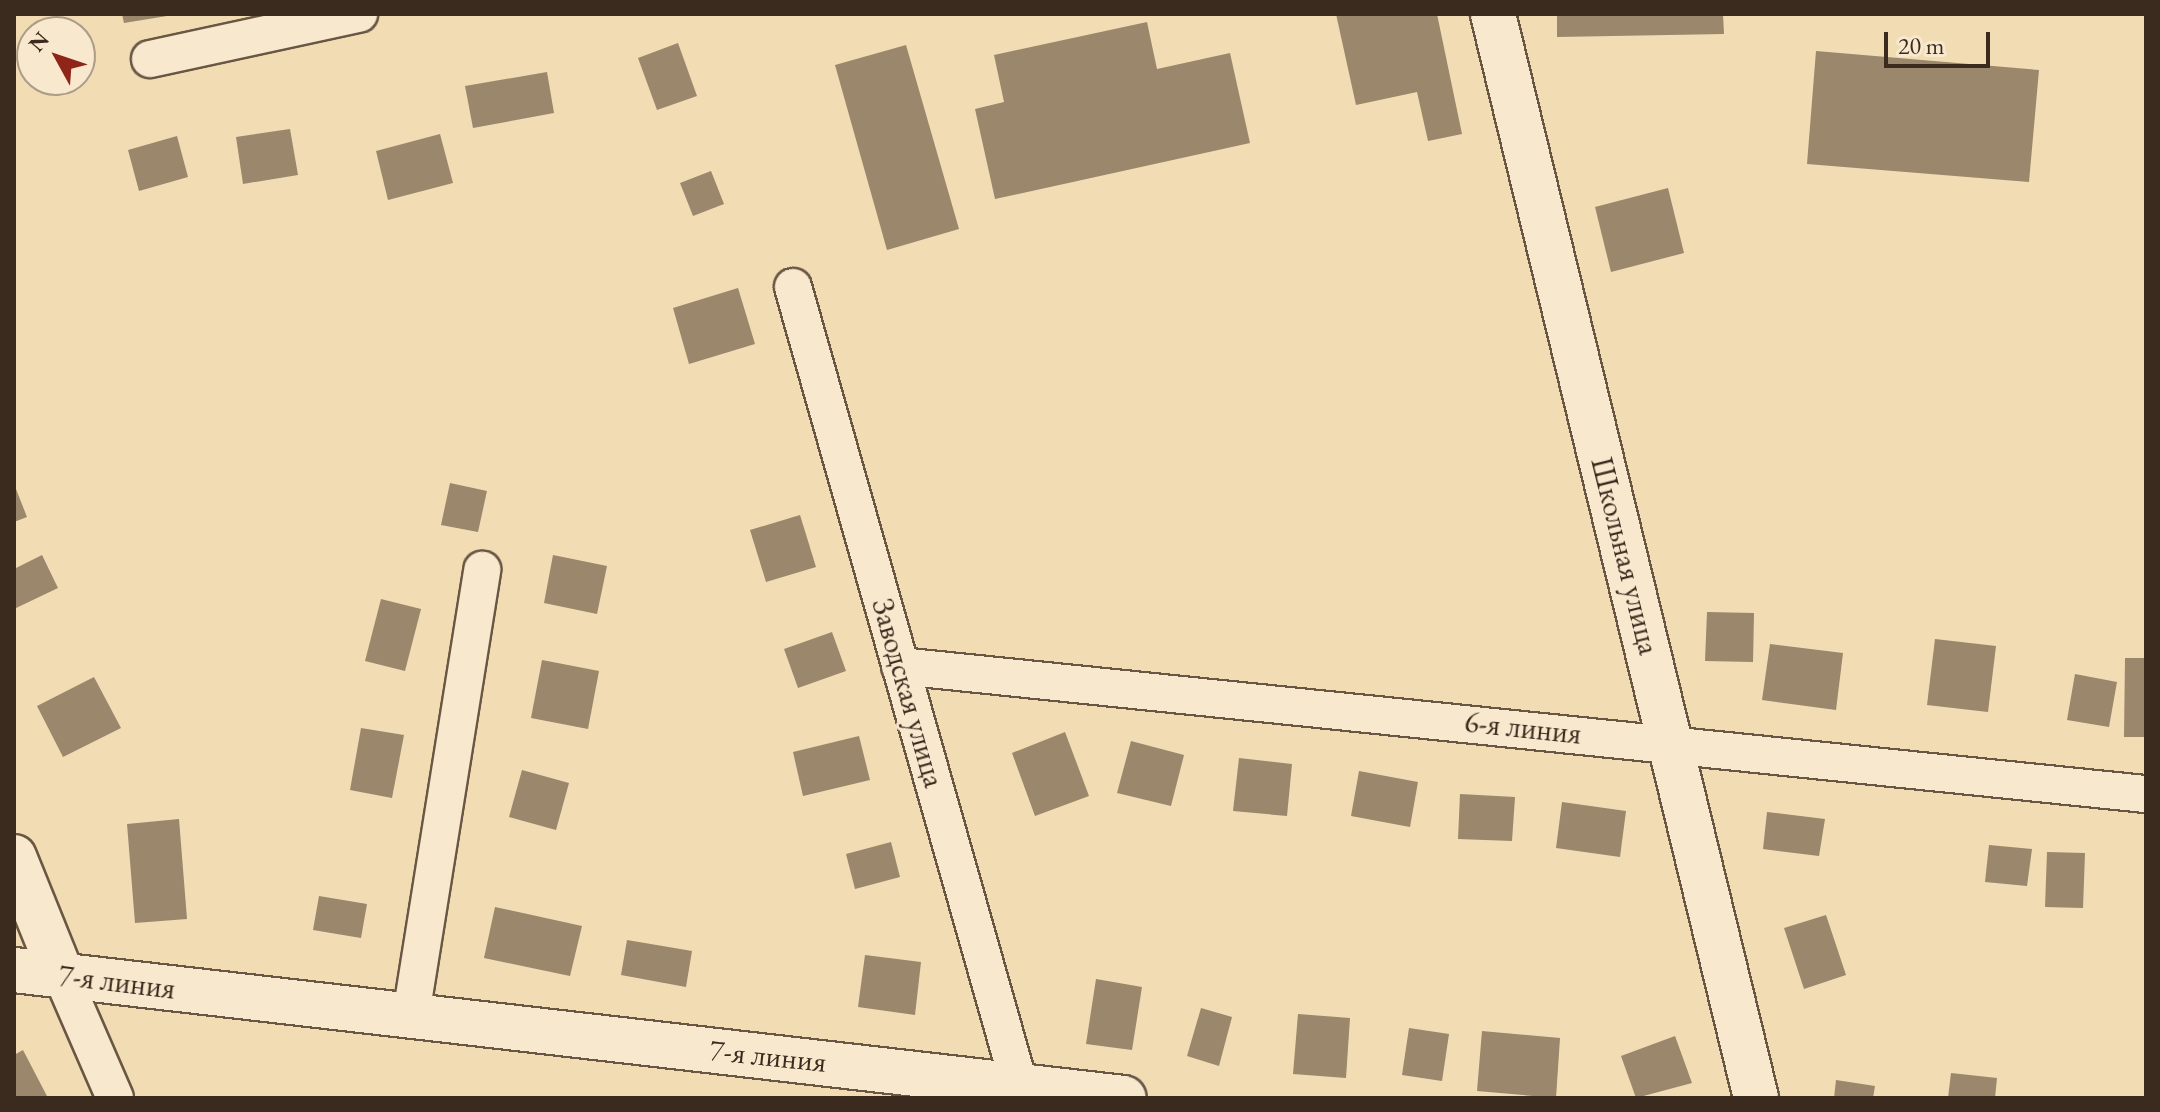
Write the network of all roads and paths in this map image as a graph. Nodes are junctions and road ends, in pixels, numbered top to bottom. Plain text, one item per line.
1 (359, 14) edge
2 (1493, 14) edge
3 (150, 59) dead end
4 (793, 287) dead end
5 (482, 570) dead end
6 (900, 666) junction
7 (1670, 742) junction
8 (2146, 794) edge
9 (14, 857) edge
10 (14, 970) edge
11 (62, 976) junction
12 (411, 1015) junction
13 (1021, 1091) edge
14 (115, 1098) edge
15 (1124, 1098) edge
16 (1756, 1098) edge

1 - 3 street
2 - 7 main road, Школьная улица
4 - 6 street, Заводская улица
5 - 12 street
6 - 7 street, 6-я линия
6 - 13 street, Заводская улица
7 - 8 street, 6-я линия
7 - 16 main road, Школьная улица
9 - 11 main road
10 - 11 main road, 7-я линия
11 - 12 main road, 7-я линия
11 - 14 street
12 - 13 main road, 7-я линия
13 - 15 main road, 7-я линия

